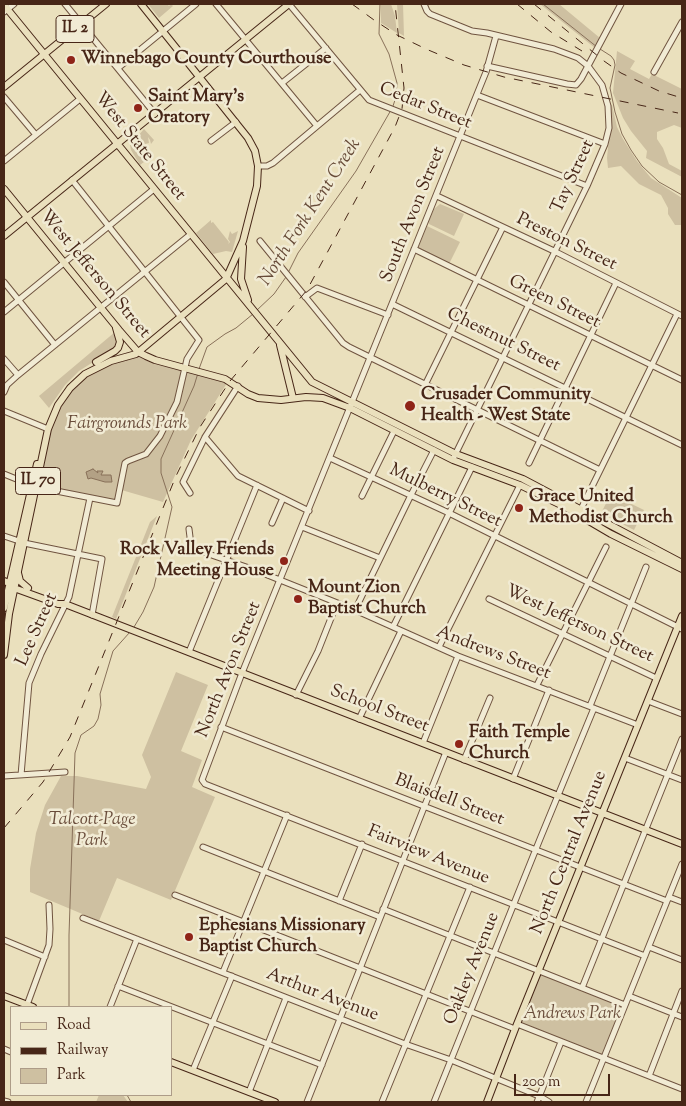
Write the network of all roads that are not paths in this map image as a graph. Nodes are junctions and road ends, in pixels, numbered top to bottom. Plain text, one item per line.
1 (14, 4) edge
2 (65, 4) edge
3 (106, 4) edge
4 (141, 4) edge
5 (196, 4) edge
6 (216, 4) edge
7 (289, 4) edge
8 (424, 4) edge
9 (612, 4) edge
10 (620, 6) edge
11 (5, 9) edge
12 (682, 22) edge
13 (82, 24) junction
14 (163, 32) junction
15 (496, 36) junction
16 (245, 38) junction
17 (326, 48) junction
18 (44, 54) junction
19 (487, 66) junction
20 (588, 66) junction
21 (118, 68) junction
22 (654, 72) dead end
23 (200, 77) junction
24 (282, 83) junction
25 (4, 87) edge
26 (360, 90) junction
27 (477, 95) junction
28 (4, 97) edge
29 (80, 99) junction
30 (155, 114) junction
31 (236, 122) junction
32 (317, 126) junction
33 (36, 135) junction
34 (460, 136) junction
35 (211, 141) dead end
36 (117, 144) junction
37 (605, 144) junction
38 (4, 162) edge
39 (258, 166) junction
40 (72, 180) junction
41 (587, 186) junction
42 (4, 189) edge
43 (154, 189) junction
44 (437, 196) junction
45 (26, 217) junction
46 (108, 226) junction
47 (503, 227) junction
48 (190, 234) junction
49 (4, 236) edge
50 (243, 241) junction
51 (260, 241) dead end
52 (414, 249) junction
53 (554, 251) junction
54 (64, 263) junction
55 (145, 271) junction
56 (226, 279) junction
57 (476, 280) junction
58 (4, 282) edge
59 (616, 282) junction
60 (305, 297) junction
61 (18, 300) junction
62 (392, 304) junction
63 (529, 305) junction
64 (101, 308) junction
65 (253, 310) junction
66 (4, 312) edge
67 (388, 315) junction
68 (680, 315) edge
69 (181, 316) junction
70 (114, 322) junction
71 (451, 333) junction
72 (590, 336) junction
73 (280, 343) junction
74 (55, 345) junction
75 (138, 352) junction
76 (503, 357) junction
77 (370, 358) junction
78 (4, 359) edge
79 (96, 362) junction
80 (652, 366) junction
81 (184, 368) junction
82 (18, 375) junction
83 (682, 380) edge
84 (425, 385) junction
85 (238, 386) junction
86 (565, 388) junction
87 (4, 392) edge
88 (293, 398) junction
89 (351, 405) junction
90 (478, 410) junction
91 (4, 411) edge
92 (626, 418) junction
93 (46, 429) junction
94 (394, 431) junction
95 (206, 436) junction
96 (539, 440) junction
97 (682, 445) edge
98 (434, 450) junction
99 (454, 457) junction
100 (330, 458) junction
101 (529, 463) dead end
102 (472, 467) junction
103 (600, 470) junction
104 (4, 474) edge
105 (371, 477) junction
106 (257, 485) junction
107 (520, 485) junction
108 (34, 486) junction
109 (190, 493) dead end
110 (411, 495) junction
111 (362, 496) dead end
112 (90, 498) junction
113 (283, 498) junction
114 (581, 509) junction
115 (309, 511) junction
116 (448, 513) junction
117 (272, 523) dead end
118 (302, 527) junction
119 (189, 530) dead end
120 (4, 536) edge
121 (494, 536) junction
122 (22, 542) junction
123 (606, 547) dead end
124 (78, 554) junction
125 (380, 558) junction
126 (227, 560) junction
127 (682, 563) edge
128 (14, 564) junction
129 (646, 567) dead end
130 (682, 569) edge
131 (18, 571) junction
132 (4, 574) edge
133 (280, 580) junction
134 (589, 582) junction
135 (10, 584) edge
136 (4, 590) edge
137 (28, 590) junction
138 (489, 599) dead end
139 (8, 600) junction
140 (337, 603) junction
141 (65, 604) junction
142 (631, 604) junction
143 (4, 608) edge
144 (355, 610) junction
145 (92, 615) junction
146 (682, 616) edge
147 (393, 627) junction
148 (680, 628) edge
149 (400, 631) junction
150 (563, 635) junction
151 (439, 647) junction
152 (190, 652) junction
153 (4, 655) edge
154 (458, 656) junction
155 (609, 657) junction
156 (242, 674) junction
157 (656, 678) junction
158 (537, 686) junction
159 (549, 690) junction
160 (296, 695) junction
161 (490, 698) dead end
162 (648, 701) junction
163 (592, 707) junction
164 (682, 714) edge
165 (359, 718) junction
166 (638, 725) junction
167 (221, 727) junction
168 (682, 738) edge
169 (423, 743) junction
170 (446, 752) junction
171 (625, 758) junction
172 (464, 760) junction
173 (65, 772) dead end
174 (21, 775) junction
175 (668, 775) junction
176 (4, 776) edge
177 (513, 779) junction
178 (202, 780) joint
179 (682, 780) edge
180 (558, 796) junction
181 (424, 806) junction
182 (603, 814) junction
183 (287, 815) junction
184 (645, 830) junction
185 (362, 844) junction
186 (682, 844) edge
187 (203, 848) dead end
188 (536, 849) junction
189 (404, 861) junction
190 (682, 864) edge
191 (581, 868) junction
192 (264, 871) junction
193 (624, 884) junction
194 (470, 887) junction
195 (175, 895) dead end
196 (668, 899) junction
197 (339, 901) junction
198 (682, 902) edge
199 (49, 905) dead end
200 (514, 905) junction
201 (383, 910) junction
202 (380, 917) junction
203 (83, 918) dead end
204 (559, 921) junction
205 (242, 922) junction
206 (449, 936) junction
207 (603, 938) junction
208 (137, 939) junction
209 (4, 940) edge
210 (649, 947) junction
211 (494, 953) junction
212 (645, 956) junction
213 (45, 957) junction
214 (682, 960) edge
215 (360, 968) junction
216 (538, 971) junction
217 (223, 972) junction
218 (232, 976) junction
219 (118, 986) junction
220 (582, 988) junction
221 (682, 990) edge
222 (425, 994) junction
223 (4, 996) edge
224 (629, 996) junction
225 (286, 998) junction
226 (625, 1005) junction
227 (30, 1006) edge
228 (110, 1006) edge
229 (169, 1006) edge
230 (172, 1007) edge
231 (470, 1012) junction
232 (673, 1014) junction
233 (682, 1017) edge
234 (340, 1018) junction
235 (213, 1023) junction
236 (516, 1027) junction
237 (561, 1042) junction
238 (268, 1044) junction
239 (405, 1044) junction
240 (604, 1058) junction
241 (451, 1060) junction
242 (172, 1062) edge
243 (322, 1065) junction
244 (193, 1070) junction
245 (649, 1076) junction
246 (497, 1078) junction
247 (682, 1089) edge
248 (248, 1092) junction
249 (540, 1096) junction
250 (4, 1101) edge
251 (8, 1102) edge
252 (275, 1102) edge
253 (307, 1102) edge
254 (382, 1102) edge
255 (434, 1102) edge
256 (487, 1102) edge
257 (537, 1102) edge
258 (549, 1102) edge
259 (586, 1102) edge

1 - 11 street
2 - 13 street
3 - 13 main road, IL 2
4 - 14 main road
5 - 14 street
6 - 16 street
7 - 16 main road
7 - 17 street, Cedar Street
8 - 15 street
9 - 10 street
10 - 20 street
11 - 18 main road, West State Street
12 - 22 street
13 - 18 main road, IL 2
13 - 21 street
14 - 21 street
14 - 23 main road
15 - 19 street, South Avon Street
15 - 20 street
16 - 23 main road
16 - 24 street
17 - 24 street
17 - 26 street, Cedar Street
18 - 25 main road, IL 2
18 - 29 main road, West State Street
19 - 20 street
19 - 27 street, South Avon Street
20 - 37 street, Tay Street
21 - 30 street
23 - 30 main road
23 - 31 main road
24 - 32 street
26 - 32 street
26 - 34 street, Cedar Street
27 - 34 street, South Avon Street
27 - 37 street
28 - 33 street
29 - 33 street
29 - 36 main road, West State Street
30 - 36 main road
31 - 35 street
31 - 39 main road
32 - 39 street
33 - 38 street
34 - 41 street, Cedar Street
34 - 44 street, South Avon Street
36 - 40 main road
36 - 43 main road, West State Street
37 - 41 street, Tay Street
39 - 50 main road
40 - 45 main road
40 - 46 street
41 - 53 street, Tay Street
42 - 45 main road, West Jefferson Street
43 - 46 street
43 - 48 main road, West State Street
44 - 47 street, Preston Street
44 - 52 street, South Avon Street
45 - 49 main road
45 - 54 main road, West Jefferson Street
46 - 54 street
46 - 55 street
47 - 53 street, Preston Street
47 - 57 street
48 - 55 street
48 - 56 main road, West State Street
50 - 56 main road
50 - 65 main road
51 - 60 street
52 - 57 street, Green Street
52 - 62 street, South Avon Street
53 - 59 street, Preston Street
53 - 63 street, Tay Street
54 - 61 street
54 - 64 main road, West Jefferson Street
55 - 64 street
55 - 69 street
56 - 65 main road, West State Street
56 - 69 main road, IL 70
57 - 63 street, Green Street
57 - 71 street
58 - 61 street
59 - 68 street, Preston Street
59 - 72 street
60 - 67 street
60 - 77 street
61 - 66 street
61 - 74 street
62 - 67 street, South Avon Street
62 - 71 street, Chestnut Street
63 - 72 street, Green Street
63 - 76 street, Tay Street
64 - 70 main road, West Jefferson Street
64 - 74 street
65 - 73 main road, West State Street
67 - 77 street, South Avon Street
68 - 80 street
69 - 75 main road, IL 70
69 - 81 street
70 - 75 main road, West Jefferson Street
70 - 79 main road
71 - 76 street, Chestnut Street
71 - 84 street
72 - 80 street, Green Street
72 - 86 street
73 - 88 main road
73 - 89 main road, West State Street
74 - 82 street
75 - 79 main road, IL 70
75 - 81 main road, West Jefferson Street
75 - 93 main road, IL 70
76 - 86 street, Chestnut Street
76 - 90 street, Tay Street
77 - 84 street
77 - 89 street, South Avon Street
78 - 82 street
79 - 93 main road, IL 70
80 - 83 street, Green Street
80 - 92 street
81 - 85 main road, West Jefferson Street
81 - 112 street
82 - 87 street
84 - 90 street
85 - 88 main road, West State Street
85 - 95 street
86 - 92 street, Chestnut Street
86 - 96 street
88 - 89 main road, West State Street
89 - 94 main road, West State Street
89 - 99 main road, West State Street
89 - 100 street, North Avon Street
90 - 96 street
90 - 99 street, Tay Street
91 - 93 street
92 - 97 street, Chestnut Street
92 - 103 street
93 - 108 main road, IL 70
94 - 98 main road, West State Street
94 - 105 street
95 - 106 street
95 - 109 street
96 - 101 street
96 - 103 street
98 - 99 main road, West State Street
98 - 110 street
99 - 102 main road, West State Street
99 - 114 main road, West State Street
100 - 105 street, Mulberry Street
100 - 115 street, North Avon Street
102 - 107 main road, West State Street
102 - 116 street
103 - 114 street
104 - 108 street
105 - 110 street, Mulberry Street
105 - 111 street
106 - 113 street
106 - 126 street
107 - 121 street
107 - 130 main road, West State Street
108 - 112 street
108 - 122 main road, IL 70
110 - 116 street, Mulberry Street
110 - 125 street
112 - 124 street, Lee Street
113 - 115 street
113 - 117 street
114 - 127 main road, West State Street
115 - 118 street, North Avon Street
116 - 121 street, Mulberry Street
116 - 147 street
118 - 125 street
118 - 133 street, North Avon Street
119 - 126 street, Andrews Street
120 - 122 street
121 - 134 street, Mulberry Street
121 - 151 street
122 - 124 street
122 - 128 main road, IL 70
122 - 131 main road, IL 70
123 - 134 street
124 - 141 street, Lee Street
124 - 145 street
125 - 144 street
126 - 133 street, Andrews Street
126 - 152 street
128 - 132 main road
128 - 135 main road, IL 70
129 - 142 street, Oakley Avenue
131 - 135 main road, IL 70
131 - 137 main road
133 - 140 street, Andrews Street
133 - 156 street, North Avon Street
134 - 142 street, Mulberry Street
134 - 150 street
135 - 137 main road, School Street
135 - 139 main road, IL 70
136 - 139 main road
137 - 139 main road
137 - 141 main road, School Street
138 - 150 street, West Jefferson Street
139 - 143 main road, IL 70
139 - 153 main road, IL 70
140 - 144 street, Andrews Street
140 - 160 street
141 - 145 main road, School Street
141 - 174 street, Lee Street
142 - 148 street, Mulberry Street
142 - 155 street, Oakley Avenue
144 - 147 street, Andrews Street
145 - 152 main road, School Street
146 - 148 main road, North Central Avenue
147 - 149 street, Andrews Street
148 - 157 main road, North Central Avenue
149 - 151 street, Andrews Street
149 - 165 street
150 - 155 street, West Jefferson Street
150 - 158 street
151 - 154 street, Andrews Street
152 - 156 main road, School Street
154 - 158 street, Andrews Street
154 - 169 street
155 - 157 street, West Jefferson Street
155 - 163 street, Oakley Avenue
156 - 160 main road, School Street
156 - 167 street, North Avon Street
157 - 162 main road, North Central Avenue
158 - 159 street, Andrews Street
159 - 163 street, Andrews Street
159 - 177 street
160 - 165 main road, School Street
161 - 172 street
162 - 164 street
162 - 166 main road, North Central Avenue
163 - 166 street, Andrews Street
163 - 180 street, Oakley Avenue
165 - 169 main road, School Street
166 - 171 main road, North Central Avenue
167 - 178 street, North Avon Street
167 - 181 street, Blaisdell Street
168 - 175 street
169 - 170 main road, School Street
170 - 172 main road, School Street
170 - 181 street
171 - 175 street
171 - 182 main road, North Central Avenue
172 - 177 main road, School Street
173 - 174 street
174 - 176 street
175 - 179 street
175 - 184 street
177 - 180 main road, School Street
178 - 183 street, Fairview Avenue
180 - 182 main road, School Street
180 - 188 street, Oakley Avenue
181 - 188 street, Blaisdell Street
181 - 189 street
182 - 184 main road, School Street
182 - 191 main road, North Central Avenue
183 - 185 street, Fairview Avenue
183 - 192 street
184 - 186 main road, School Street
184 - 193 street
185 - 189 street, Fairview Avenue
185 - 197 street
187 - 192 street
188 - 191 street, Blaisdell Street
188 - 200 street, Oakley Avenue
189 - 194 street, Fairview Avenue
189 - 201 street
190 - 196 street
191 - 193 street, Blaisdell Street
191 - 204 main road, North Central Avenue
192 - 197 street
192 - 205 street
193 - 196 street, Blaisdell Street
193 - 207 street
194 - 200 street, Fairview Avenue
194 - 206 street
195 - 205 street
196 - 198 street, Blaisdell Street
196 - 210 street
197 - 202 street
199 - 213 street
200 - 204 street, Fairview Avenue
200 - 211 street, Oakley Avenue
201 - 202 street
201 - 206 street
202 - 215 street
203 - 208 street, Arthur Avenue
204 - 207 street, Fairview Avenue
204 - 216 main road, North Central Avenue
205 - 215 street
205 - 217 street
206 - 211 street
206 - 222 street
207 - 212 street, Fairview Avenue
207 - 220 street
208 - 217 street, Arthur Avenue
208 - 219 street
209 - 213 street
210 - 212 street
210 - 214 street
211 - 216 street
211 - 231 street, Oakley Avenue
212 - 224 street
213 - 227 street
215 - 222 street
215 - 234 street
216 - 220 street
216 - 236 main road, North Central Avenue
217 - 218 street, Arthur Avenue
218 - 225 street, Arthur Avenue
218 - 235 street
219 - 228 street
219 - 229 street
220 - 226 street
221 - 232 street
222 - 231 street
222 - 239 street
223 - 227 main road
224 - 226 street
224 - 232 street
225 - 234 street, Arthur Avenue
225 - 238 street
226 - 240 street
230 - 235 street
231 - 236 street
231 - 241 street, Oakley Avenue
232 - 233 street
232 - 245 street
234 - 239 street, Arthur Avenue
234 - 243 street
235 - 238 street
235 - 244 street
236 - 237 street
236 - 246 main road, North Central Avenue
237 - 240 street
237 - 249 street
238 - 243 street
238 - 248 street
239 - 241 street, Arthur Avenue
239 - 254 street
240 - 245 street
240 - 259 street
241 - 246 street, Arthur Avenue
241 - 255 street, Oakley Avenue
242 - 244 main road
243 - 253 street
244 - 248 main road
245 - 247 street
246 - 249 street, Arthur Avenue
246 - 256 main road, North Central Avenue
248 - 252 main road
249 - 257 street
249 - 258 street, Arthur Avenue
250 - 251 street

